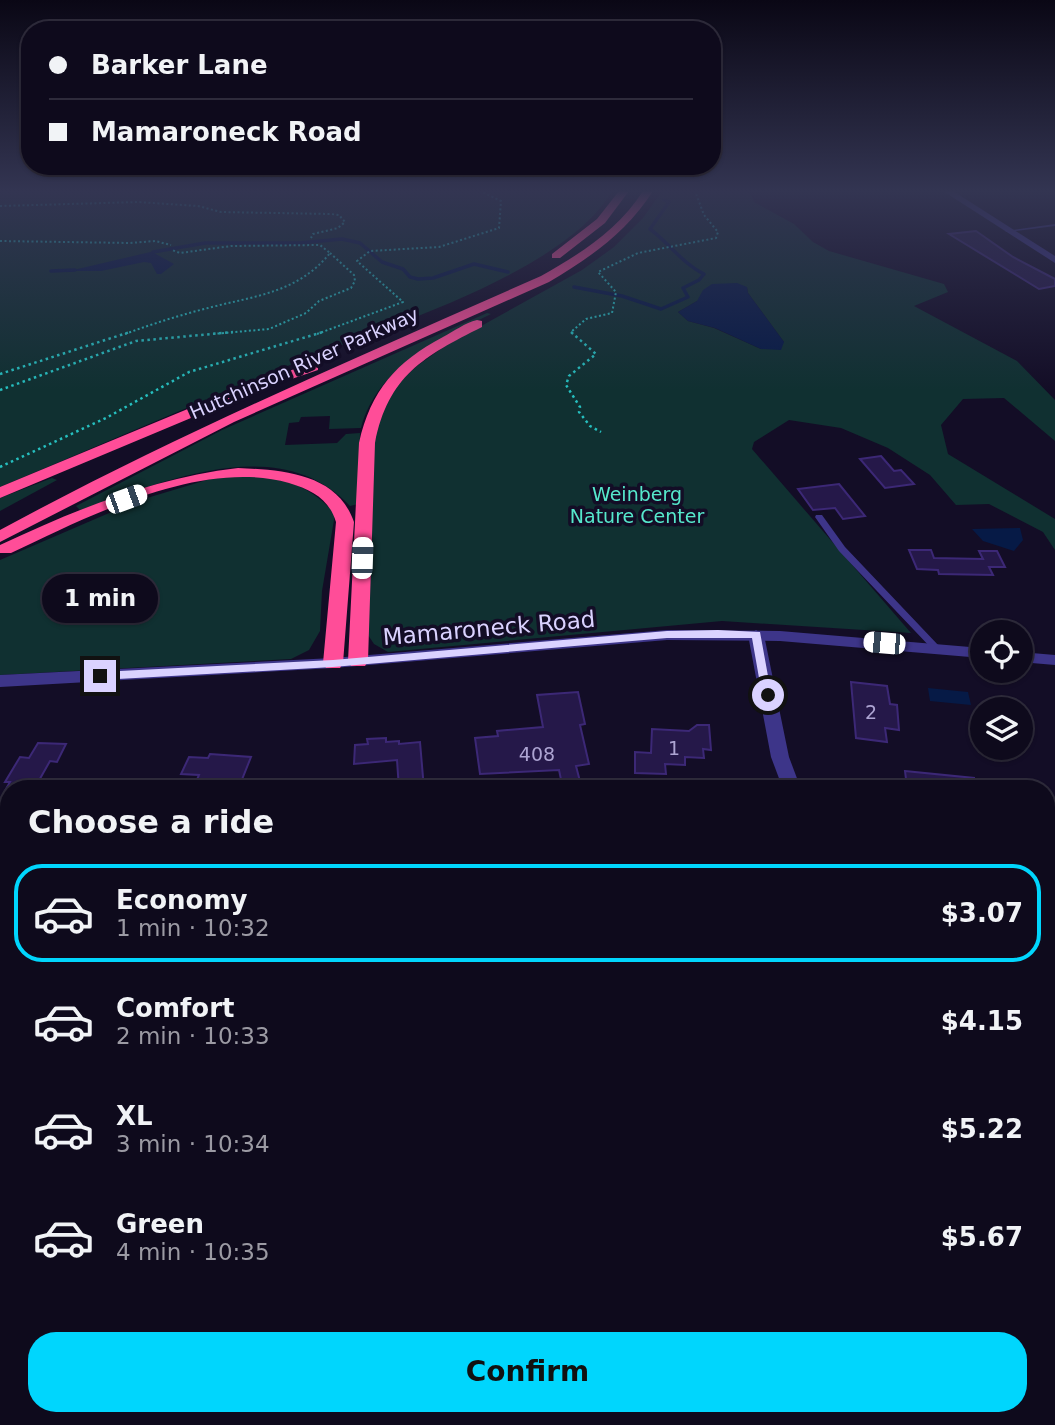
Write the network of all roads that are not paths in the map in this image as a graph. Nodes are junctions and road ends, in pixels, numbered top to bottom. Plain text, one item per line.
1 (551, 258) edge
2 (579, 258) edge
3 (590, 258) edge
4 (313, 367) junction
5 (0, 493) edge
6 (819, 517) dead end
7 (0, 522) edge
8 (0, 537) edge
9 (0, 551) edge
10 (756, 635) junction
11 (936, 648) junction
12 (970, 652) edge
13 (1033, 658) edge
14 (1055, 660) edge
15 (358, 661) junction
16 (333, 663) junction
17 (0, 681) edge
18 (789, 780) edge

1 - 4 highway, Hutchinson River Parkway
2 - 8 highway, Hutchinson River Parkway
3 - 15 highway
4 - 5 highway
4 - 7 highway, Hutchinson River Parkway
6 - 11 lane
9 - 16 highway
10 - 11 street, Mamaroneck Road
10 - 15 street, Mamaroneck Road
10 - 18 street
11 - 12 street, Mamaroneck Road
13 - 14 street
15 - 16 street, Mamaroneck Road
16 - 17 street, Mamaroneck Road

